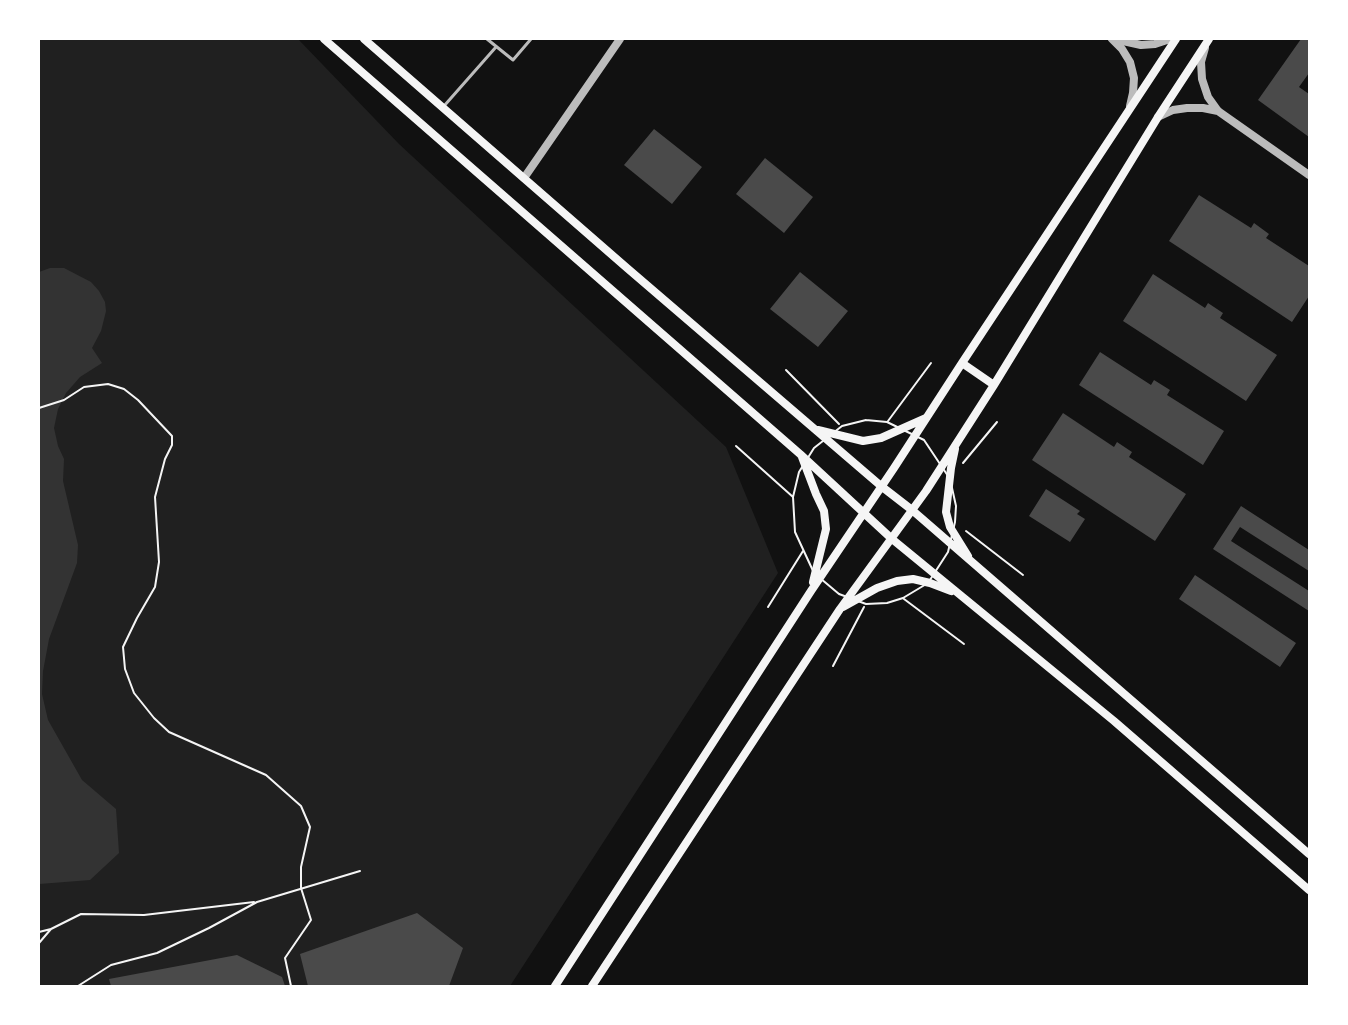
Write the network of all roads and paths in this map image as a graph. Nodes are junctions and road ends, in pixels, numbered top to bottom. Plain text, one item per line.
1 (324, 39) edge
2 (364, 39) edge
3 (487, 39) edge
4 (531, 39) edge
5 (620, 39) edge
6 (1113, 39) edge
7 (1170, 39) edge
8 (1176, 39) edge
9 (1207, 42) edge
10 (496, 47) junction
11 (442, 107) junction
12 (1130, 109) junction
13 (1218, 111) junction
14 (1158, 117) junction
15 (1309, 175) edge
16 (524, 178) junction
17 (931, 363) dead end
18 (962, 363) junction
19 (786, 370) dead end
20 (994, 385) junction
21 (39, 408) edge
22 (926, 418) junction
23 (887, 422) dead end
24 (998, 422) dead end
25 (842, 426) dead end
26 (816, 430) junction
27 (956, 444) junction
28 (736, 446) dead end
29 (800, 454) junction
30 (957, 471) dead end
31 (881, 486) junction
32 (793, 497) dead end
33 (912, 510) junction
34 (863, 513) junction
35 (963, 529) dead end
36 (892, 539) junction
37 (803, 551) dead end
38 (973, 564) junction
39 (1023, 575) dead end
40 (811, 591) junction
41 (958, 593) junction
42 (903, 598) dead end
43 (866, 604) dead end
44 (768, 607) dead end
45 (840, 609) junction
46 (964, 644) dead end
47 (833, 666) dead end
48 (1309, 854) edge
49 (360, 872) dead end
50 (301, 888) junction
51 (1309, 890) edge
52 (257, 902) junction
53 (51, 928) junction
54 (39, 932) edge
55 (39, 943) edge
56 (78, 986) edge
57 (291, 986) edge
58 (555, 986) edge
59 (592, 986) edge

1 - 29 main road
2 - 11 main road
3 - 10 lane
4 - 10 lane
5 - 16 street
6 - 7 street
6 - 12 street
8 - 12 main road
9 - 13 street
9 - 14 main road
10 - 11 lane
11 - 16 main road
12 - 18 main road
13 - 14 street
13 - 15 street
14 - 20 main road
16 - 26 main road
17 - 23 path
18 - 20 main road
18 - 22 main road
19 - 25 path
20 - 27 main road
21 - 50 path
22 - 26 main road
22 - 31 main road
24 - 30 path
26 - 31 main road
27 - 33 main road
27 - 38 main road
28 - 32 path
29 - 34 main road
29 - 40 main road
31 - 33 main road
31 - 34 main road
33 - 36 main road
33 - 38 main road
34 - 36 main road
34 - 40 main road
35 - 39 path
36 - 41 main road
36 - 45 main road
37 - 44 path
38 - 48 main road
40 - 58 main road
41 - 45 main road
41 - 51 main road
42 - 46 path
43 - 47 path
45 - 59 main road
49 - 50 path
50 - 52 path
50 - 57 path
52 - 53 path
52 - 56 path
53 - 54 path
53 - 55 path

